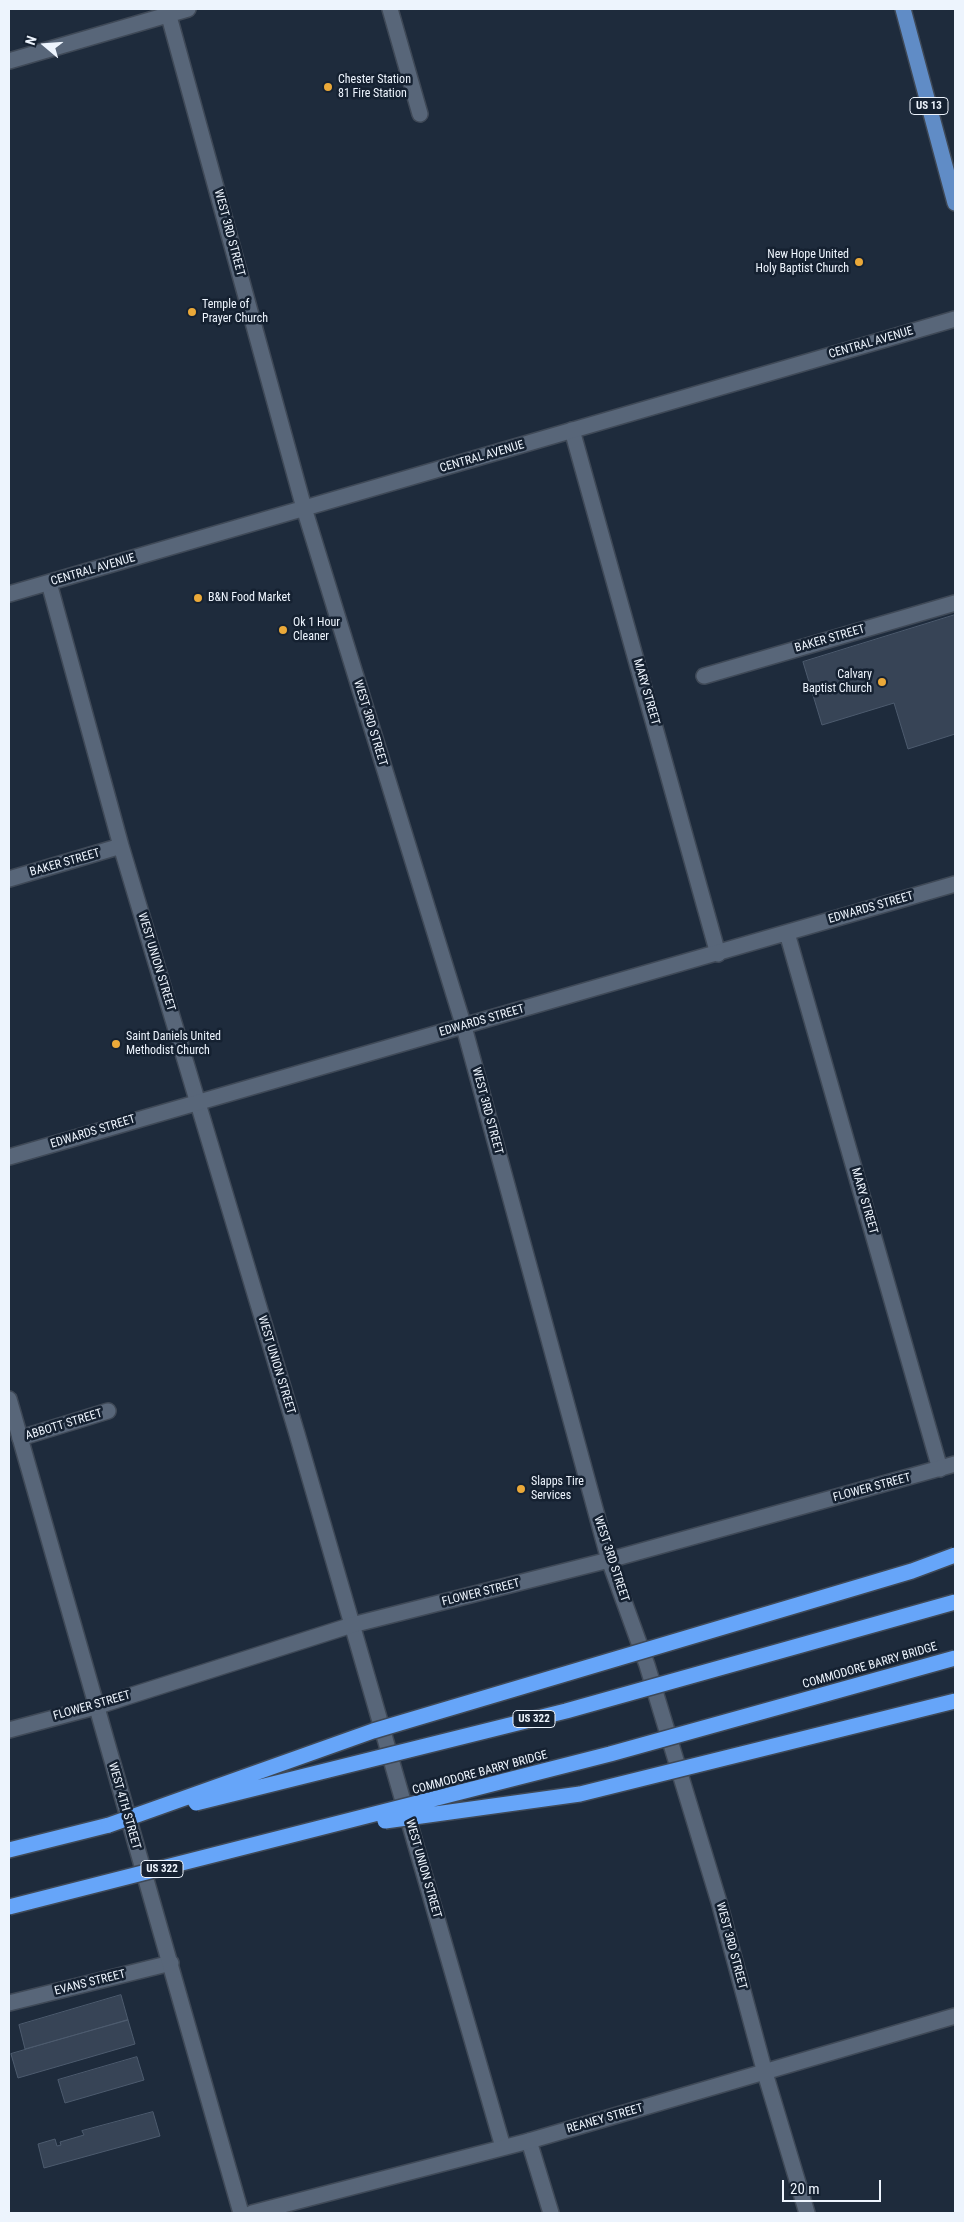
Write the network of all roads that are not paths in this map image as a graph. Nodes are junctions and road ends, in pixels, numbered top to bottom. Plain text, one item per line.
1 (188, 9) edge
2 (390, 9) edge
3 (903, 9) edge
4 (167, 12) edge
5 (9, 61) edge
6 (420, 114) dead end
7 (955, 203) edge
8 (955, 319) edge
9 (572, 430) junction
10 (304, 508) junction
11 (49, 583) junction
12 (9, 594) edge
13 (955, 603) edge
14 (704, 676) dead end
15 (121, 846) junction
16 (9, 879) edge
17 (955, 884) edge
18 (787, 933) junction
19 (718, 954) junction
20 (464, 1027) junction
21 (198, 1101) junction
22 (9, 1157) edge
23 (9, 1399) edge
24 (108, 1411) dead end
25 (20, 1438) junction
26 (955, 1464) edge
27 (940, 1469) junction
28 (955, 1556) edge
29 (609, 1560) junction
30 (955, 1602) edge
31 (352, 1625) junction
32 (955, 1658) edge
33 (955, 1701) edge
34 (95, 1707) junction
35 (9, 1730) edge
36 (109, 1825) junction
37 (314, 1831) junction
38 (9, 1850) edge
39 (9, 1907) edge
40 (171, 1964) junction
41 (9, 2003) edge
42 (955, 2016) edge
43 (765, 2073) junction
44 (529, 2141) junction
45 (502, 2147) junction
46 (241, 2213) edge
47 (252, 2213) edge
48 (551, 2213) edge
49 (808, 2213) edge

1 - 4 street
2 - 6 street
3 - 7 main road, US 13
4 - 5 street
4 - 10 street, WEST 3RD STREET
8 - 9 street, CENTRAL AVENUE
9 - 10 street, CENTRAL AVENUE
9 - 19 street, MARY STREET
10 - 11 street, CENTRAL AVENUE
10 - 20 street, WEST 3RD STREET
11 - 12 street, CENTRAL AVENUE
11 - 15 street, WEST UNION STREET
13 - 14 street, BAKER STREET
15 - 16 street, BAKER STREET
15 - 21 street, WEST UNION STREET
17 - 18 street, EDWARDS STREET
18 - 19 street, EDWARDS STREET
18 - 27 street, MARY STREET
19 - 20 street, EDWARDS STREET
20 - 21 street, EDWARDS STREET
20 - 29 street, WEST 3RD STREET
21 - 22 street, EDWARDS STREET
21 - 31 street, WEST UNION STREET
23 - 25 street, WEST 4TH STREET
24 - 25 street, ABBOTT STREET
25 - 34 street, WEST 4TH STREET
26 - 27 street, FLOWER STREET
27 - 29 street, FLOWER STREET
28 - 36 highway, bridge
29 - 31 street, FLOWER STREET
29 - 43 street, WEST 3RD STREET
30 - 36 highway, US 322, bridge
31 - 34 street, FLOWER STREET
31 - 45 street, WEST UNION STREET
32 - 37 highway, COMMODORE BARRY BRIDGE / US 322, bridge
33 - 37 highway, bridge
34 - 35 street, FLOWER STREET
34 - 40 street, WEST 4TH STREET
36 - 38 highway, US 322
37 - 39 highway, COMMODORE BARRY BRIDGE / US 322, bridge
40 - 41 street, EVANS STREET
40 - 46 street, WEST 4TH STREET
42 - 43 street, REANEY STREET
43 - 44 street, REANEY STREET
43 - 49 street, WEST 3RD STREET
44 - 45 street, REANEY STREET
44 - 48 street
45 - 47 street, REANEY STREET

